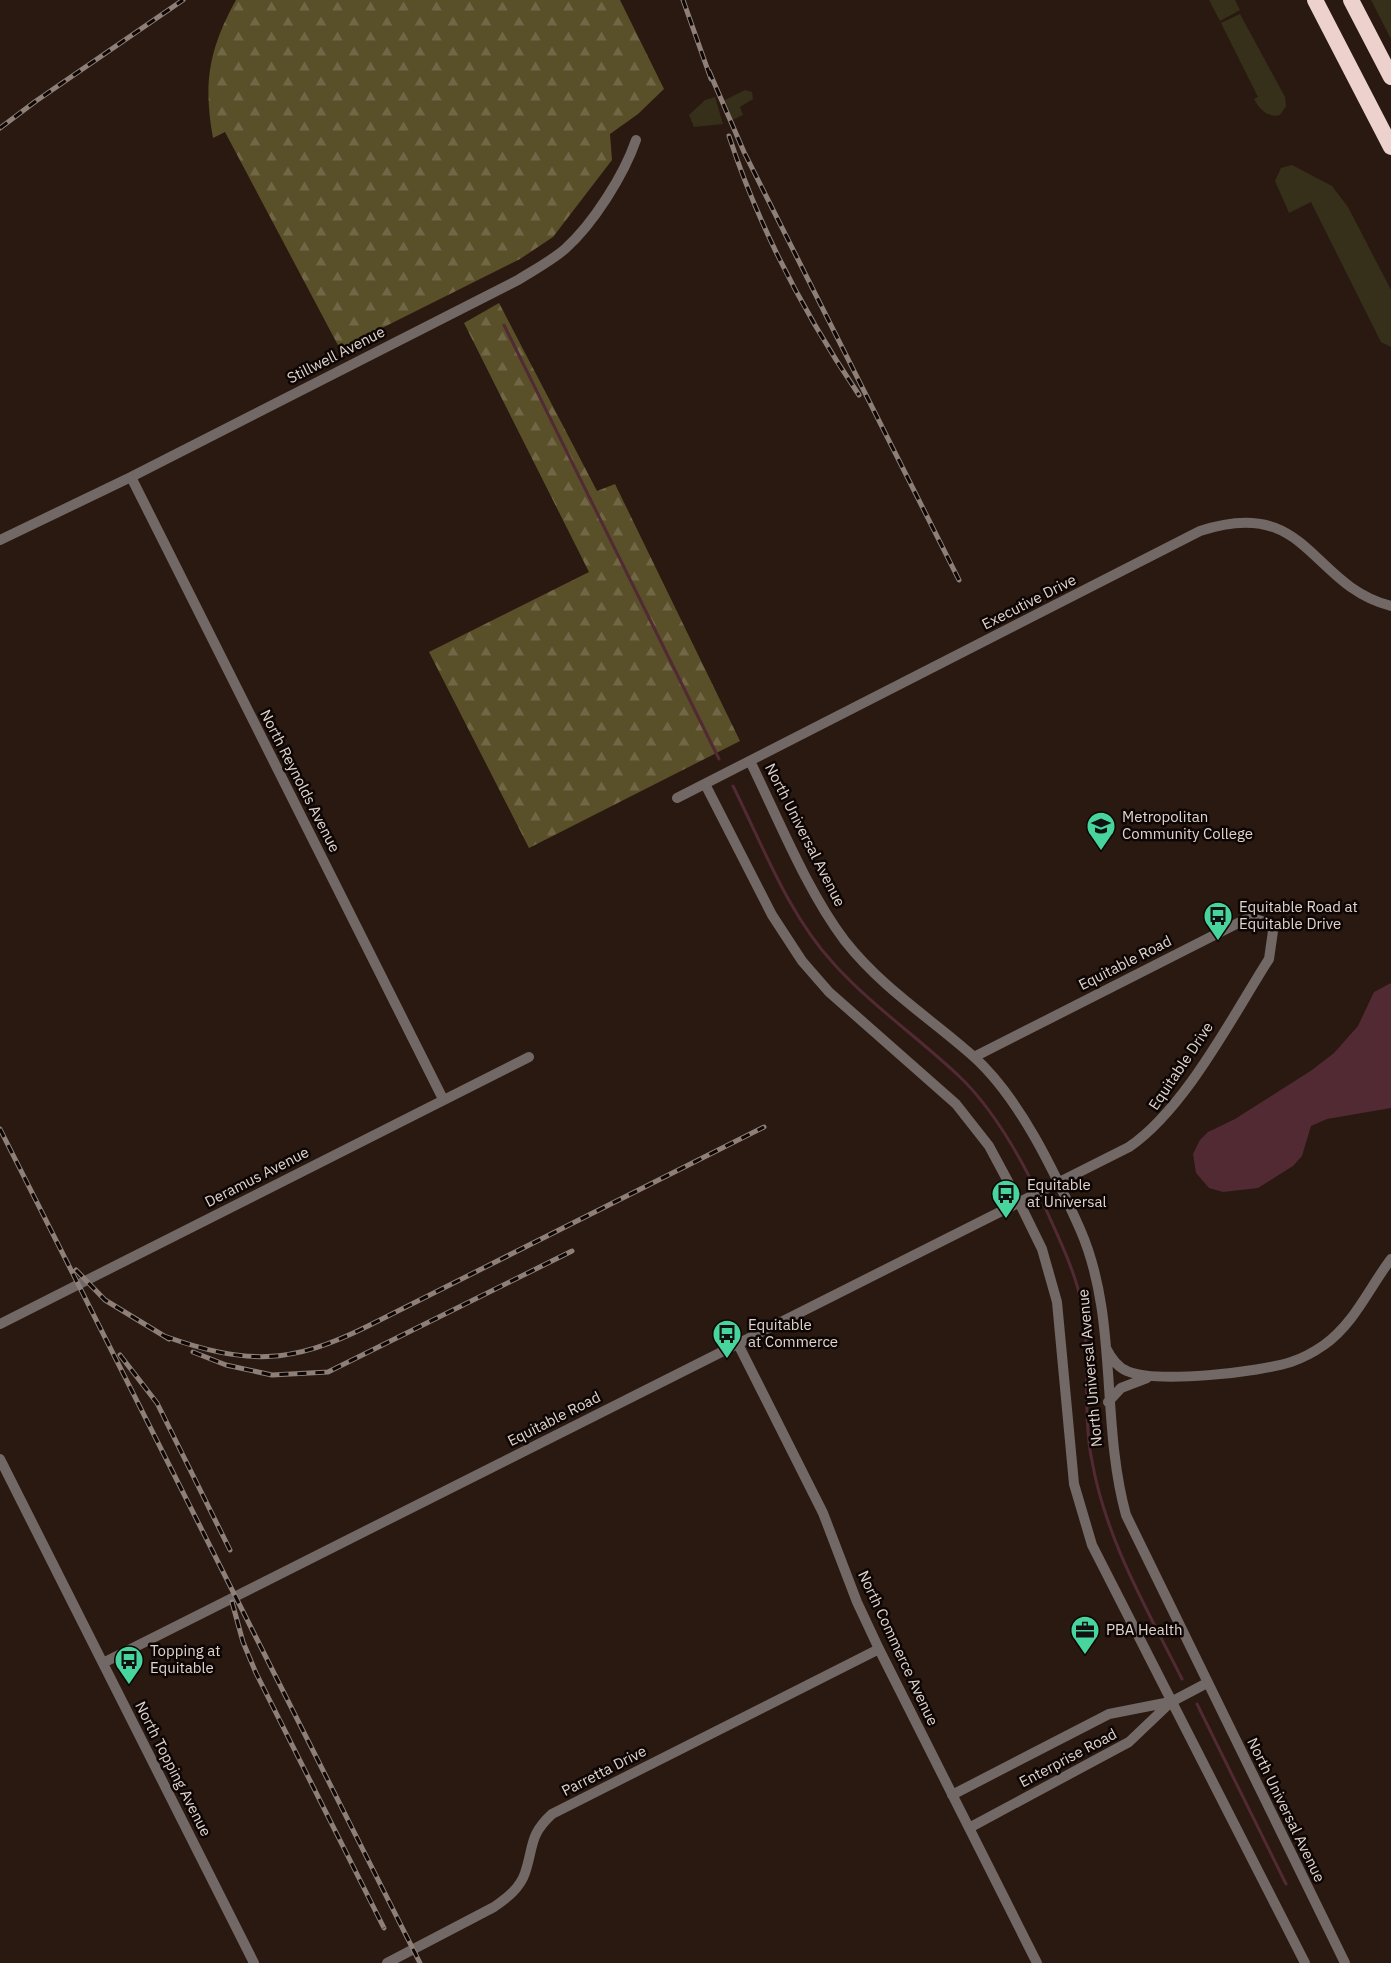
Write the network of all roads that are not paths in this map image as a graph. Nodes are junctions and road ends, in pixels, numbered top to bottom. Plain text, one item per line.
1 (1315, 0) edge
2 (1351, 0) edge
3 (1391, 77) edge
4 (636, 140) dead end
5 (1391, 147) edge
6 (131, 477) junction
7 (0, 540) edge
8 (1391, 606) edge
9 (750, 761) junction
10 (705, 784) junction
11 (677, 798) dead end
12 (1272, 948) joint
13 (528, 1057) dead end
14 (974, 1057) junction
15 (443, 1099) junction
16 (1058, 1183) junction
17 (1019, 1202) junction
18 (1391, 1259) edge
19 (0, 1324) edge
20 (738, 1344) junction
21 (1105, 1346) junction
22 (1156, 1376) junction
23 (1108, 1401) junction
24 (0, 1459) edge
25 (879, 1649) junction
26 (103, 1663) junction
27 (1207, 1683) junction
28 (1171, 1702) junction
29 (952, 1795) junction
30 (969, 1828) junction
31 (254, 1963) edge
32 (387, 1963) edge
33 (1037, 1963) edge
34 (1305, 1963) edge
35 (1346, 1963) edge

1 - 5 highway
2 - 3 highway
4 - 6 street, Stillwell Avenue
6 - 7 street, Stillwell Avenue
6 - 15 street, North Reynolds Avenue
8 - 9 street, Executive Drive
9 - 10 street, Executive Drive
9 - 14 street, North Universal Avenue
10 - 11 street, Executive Drive
10 - 17 street, North Universal Avenue
12 - 14 street, Equitable Road
12 - 16 street, Equitable Drive
13 - 15 street, Deramus Avenue
14 - 16 street, North Universal Avenue
15 - 19 street, Deramus Avenue
16 - 17 street, Equitable Drive
16 - 21 street, North Universal Avenue
17 - 20 street, Equitable Road
17 - 28 street, North Universal Avenue
18 - 22 street
20 - 25 street, North Commerce Avenue
20 - 26 street, Equitable Road
21 - 22 street
21 - 23 street, North Universal Avenue
22 - 23 street
23 - 27 street, North Universal Avenue
24 - 26 street, North Topping Avenue
25 - 29 street, North Commerce Avenue
25 - 32 street, Parretta Drive
26 - 31 street, North Topping Avenue
27 - 28 street, Enterprise Road
27 - 35 street, North Universal Avenue
28 - 29 street, Enterprise Road
28 - 30 street, Enterprise Road
28 - 34 street, North Universal Avenue
29 - 30 street, North Commerce Avenue
30 - 33 street, North Commerce Avenue

